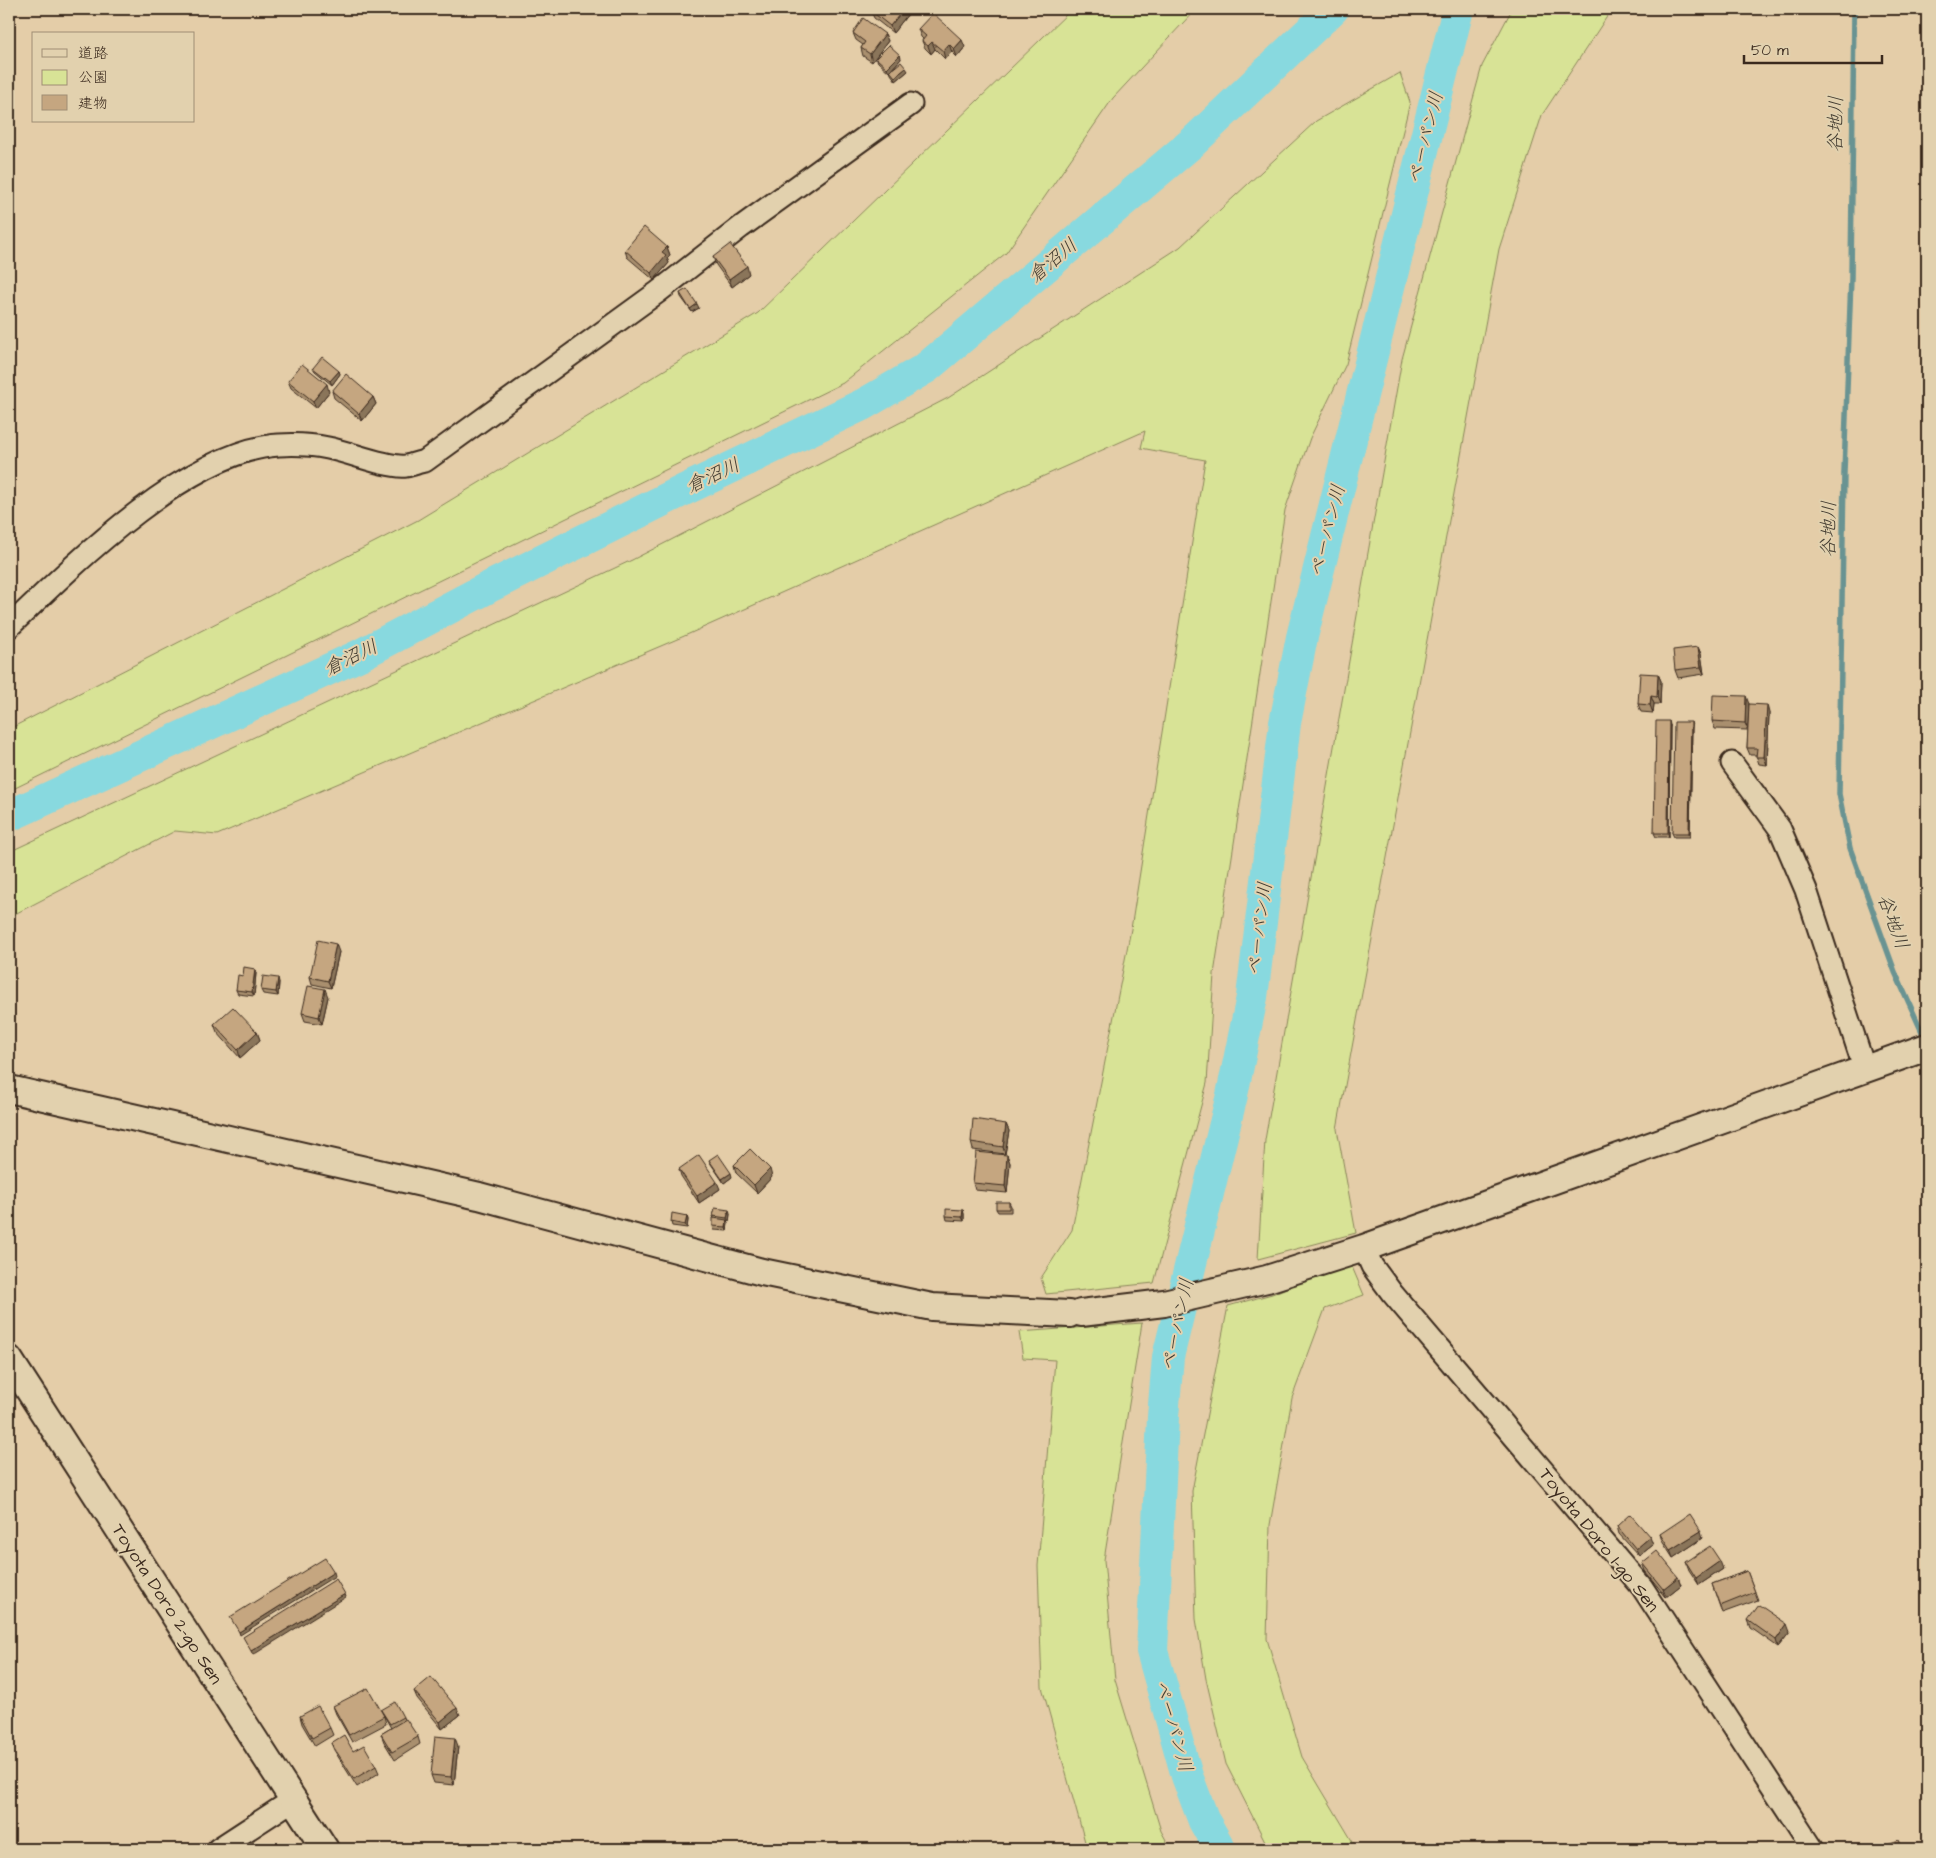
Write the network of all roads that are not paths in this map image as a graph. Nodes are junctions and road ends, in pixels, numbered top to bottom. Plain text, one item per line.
1 (911, 104) dead end
2 (9, 627) edge
3 (1732, 763) dead end
4 (1927, 1047) edge
5 (1865, 1070) junction
6 (9, 1089) edge
7 (1364, 1248) junction
8 (9, 1359) edge
9 (293, 1800) junction
10 (218, 1849) edge
11 (325, 1849) edge
12 (1813, 1849) edge

1 - 2 street
3 - 5 street
4 - 5 street
5 - 7 street
6 - 7 street
7 - 12 street, Toyota Doro 1-go Sen
8 - 9 street, Toyota Doro 2-go Sen
9 - 10 street
9 - 11 street, Toyota Doro 2-go Sen

